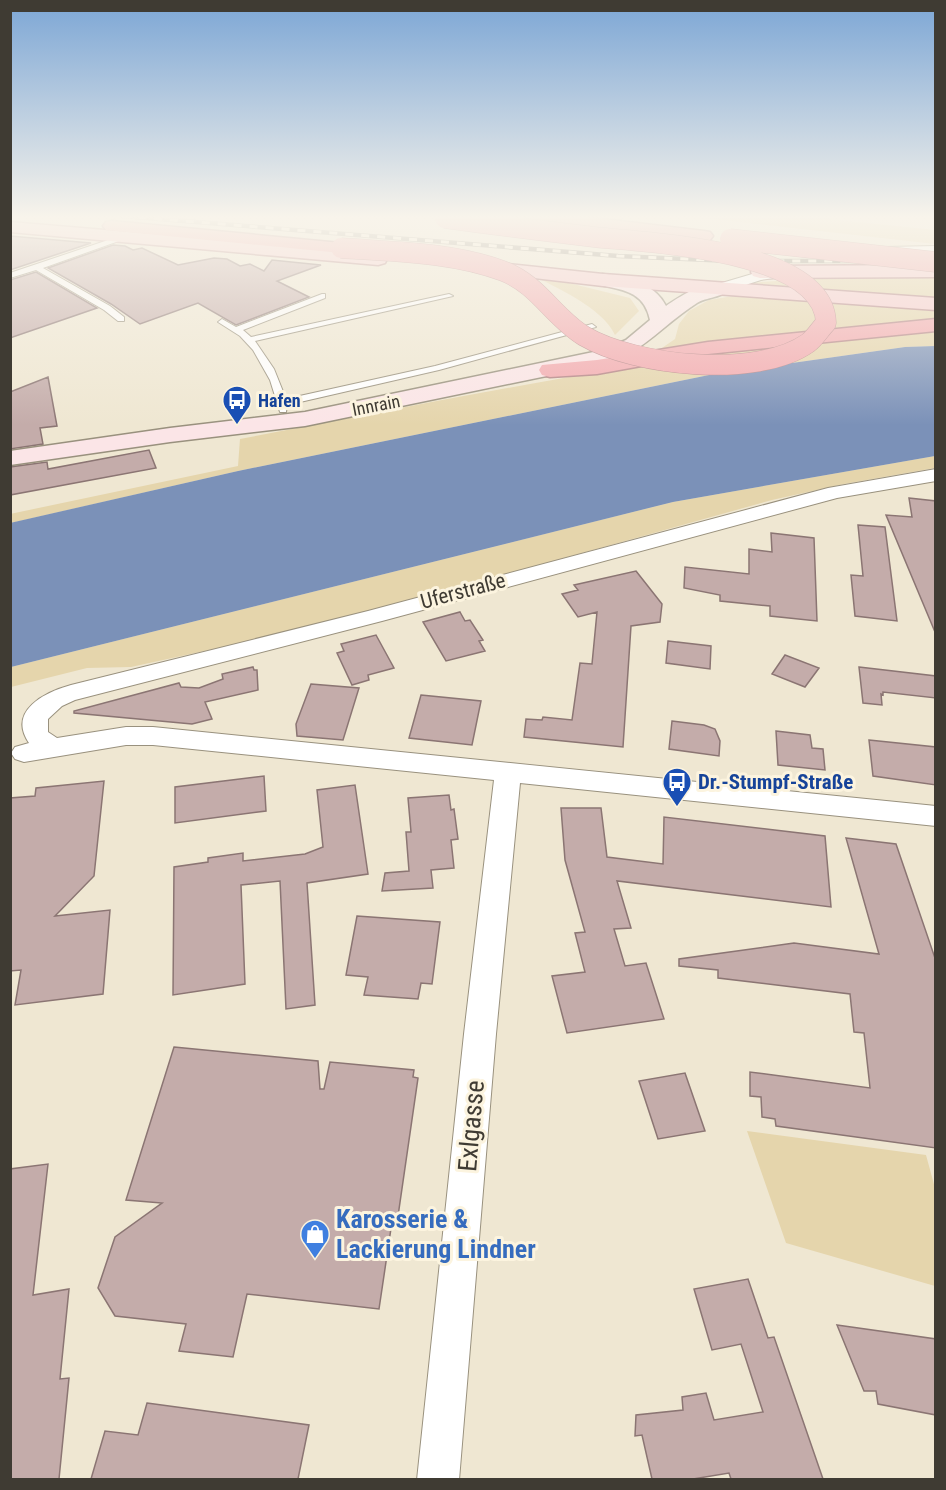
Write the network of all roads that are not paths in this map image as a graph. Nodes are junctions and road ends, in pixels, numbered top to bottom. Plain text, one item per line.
1 (68, 286) edge
2 (532, 286) edge
3 (627, 286) edge
4 (684, 286) edge
5 (728, 286) edge
6 (807, 286) edge
7 (720, 288) junction
8 (322, 296) dead end
9 (449, 296) dead end
10 (912, 304) joint
11 (936, 305) edge
12 (121, 319) dead end
13 (660, 321) junction
14 (222, 322) dead end
15 (936, 325) edge
16 (592, 327) dead end
17 (235, 330) junction
18 (250, 340) junction
19 (550, 370) junction
20 (283, 412) junction
21 (10, 458) edge
22 (936, 475) edge
23 (51, 747) junction
24 (24, 753) dead end
25 (508, 774) junction
26 (936, 816) edge
27 (438, 1479) edge

1 - 12 lane
2 - 6 highway, bridge
3 - 13 main road
4 - 7 main road
5 - 7 street
7 - 10 main road
7 - 13 main road, Innrain
8 - 17 lane
9 - 18 lane
10 - 11 highway
13 - 19 main road, Innrain
14 - 17 lane
15 - 19 highway
16 - 20 lane
17 - 18 lane
18 - 20 lane
19 - 20 main road, Innrain
20 - 21 main road, Innrain
22 - 23 street, Uferstraße
23 - 24 street
23 - 25 street
25 - 26 street
25 - 27 street, Exlgasse

